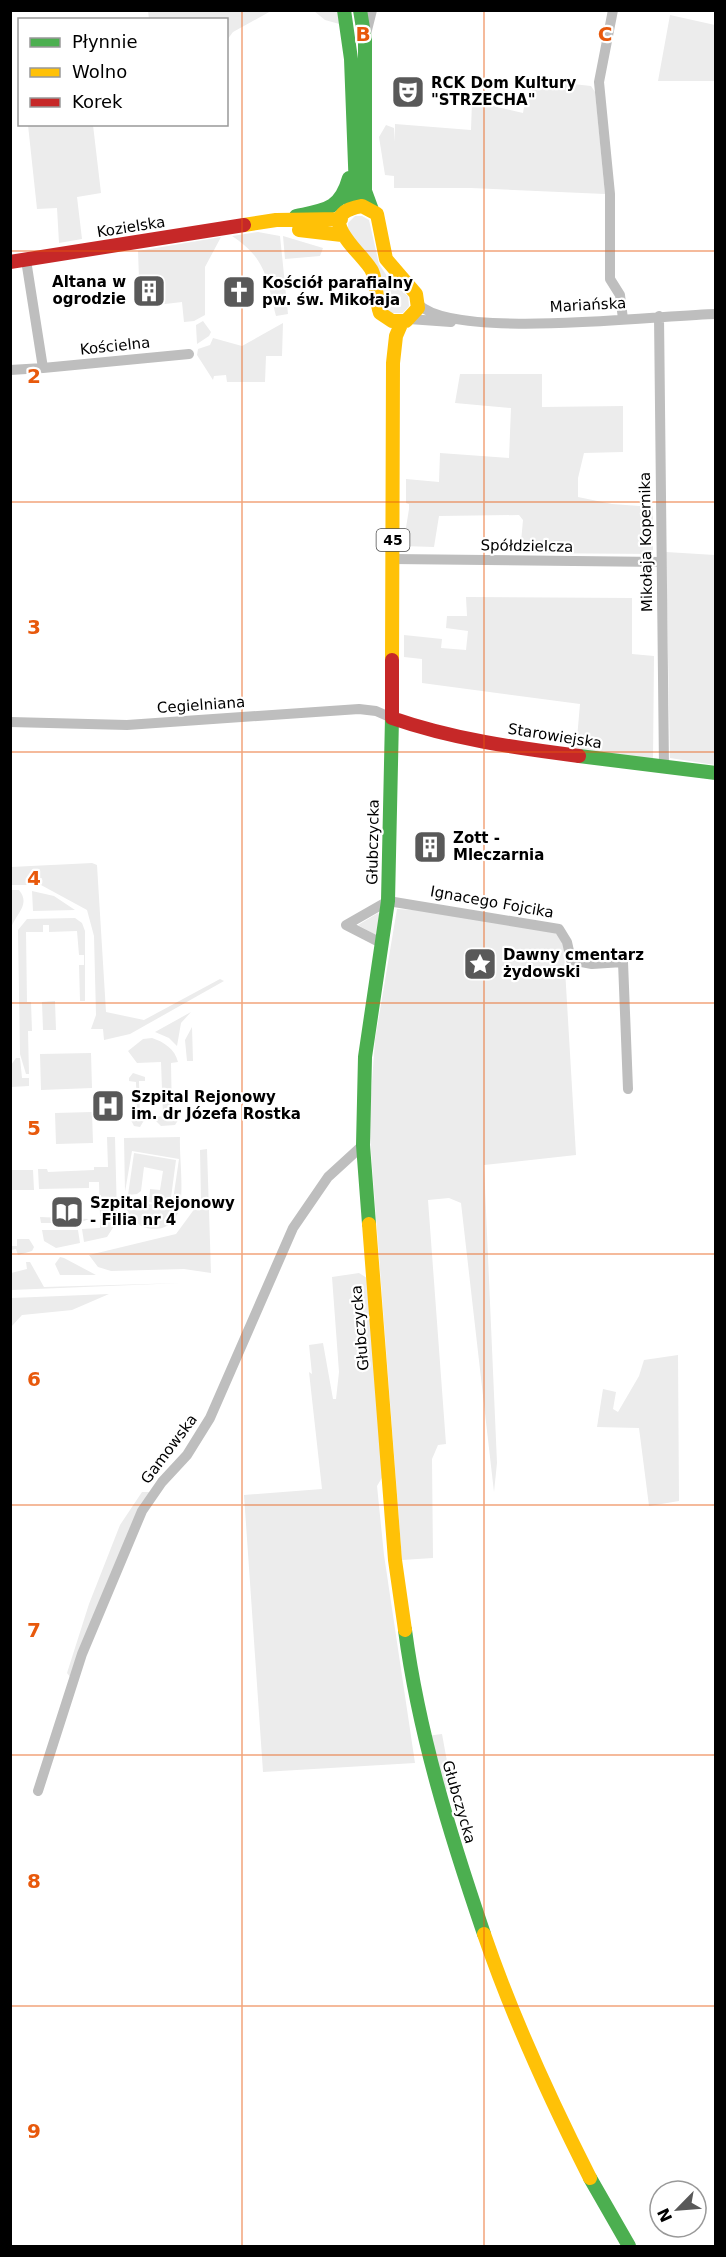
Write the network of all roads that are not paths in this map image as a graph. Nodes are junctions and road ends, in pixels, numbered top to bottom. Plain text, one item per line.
1 (344, 10) edge
2 (360, 10) edge
3 (372, 10) edge
4 (613, 10) edge
5 (365, 40) junction
6 (353, 155) junction
7 (372, 210) junction
8 (345, 214) junction
9 (276, 220) junction
10 (256, 225) junction
11 (342, 235) junction
12 (26, 260) junction
13 (10, 262) edge
14 (418, 304) junction
15 (716, 314) edge
16 (659, 316) junction
17 (384, 318) junction
18 (623, 318) junction
19 (405, 320) junction
20 (463, 321) junction
21 (189, 354) dead end
22 (393, 363) junction
23 (43, 368) junction
24 (10, 370) edge
25 (392, 559) junction
26 (661, 562) junction
27 (392, 718) junction
28 (10, 722) edge
29 (664, 767) junction
30 (716, 773) edge
31 (388, 901) junction
32 (383, 944) junction
33 (628, 1089) dead end
34 (363, 1145) junction
35 (38, 1791) dead end
36 (629, 2247) edge

1 - 6 main road
2 - 5 main road
3 - 5 street
4 - 18 street
5 - 7 main road
6 - 8 main road
6 - 9 main road
7 - 8 main road, Kozielska
7 - 14 main road
8 - 9 main road, Kozielska
8 - 11 main road
9 - 10 main road, Kozielska
10 - 11 main road, Kozielska
10 - 12 main road, Kozielska
11 - 17 main road, 45
12 - 13 main road, Kozielska
12 - 23 street
14 - 19 main road, 45
14 - 20 street, Mariańska
15 - 16 street, Mariańska
16 - 18 street, Mariańska
16 - 26 street, Mikołaja Kopernika
17 - 19 main road
17 - 22 main road, Głubczycka / 45
18 - 20 street, Mariańska
19 - 20 street, Mariańska
19 - 22 main road, Głubczycka / 45
21 - 23 street, Kościelna
22 - 25 main road, Głubczycka / 45
23 - 24 street, Kościelna
25 - 26 street, Spółdzielcza
25 - 27 main road, Głubczycka / 45
26 - 29 street, Mikołaja Kopernika
27 - 28 street, Cegielniana
27 - 29 main road, Starowiejska
27 - 31 main road, Głubczycka
29 - 30 main road, Starowiejska
31 - 32 main road, Głubczycka
31 - 32 street
31 - 33 street, Ignacego Fojcika
32 - 34 main road, Głubczycka
34 - 35 street, Gamowska
34 - 36 main road, Głubczycka

